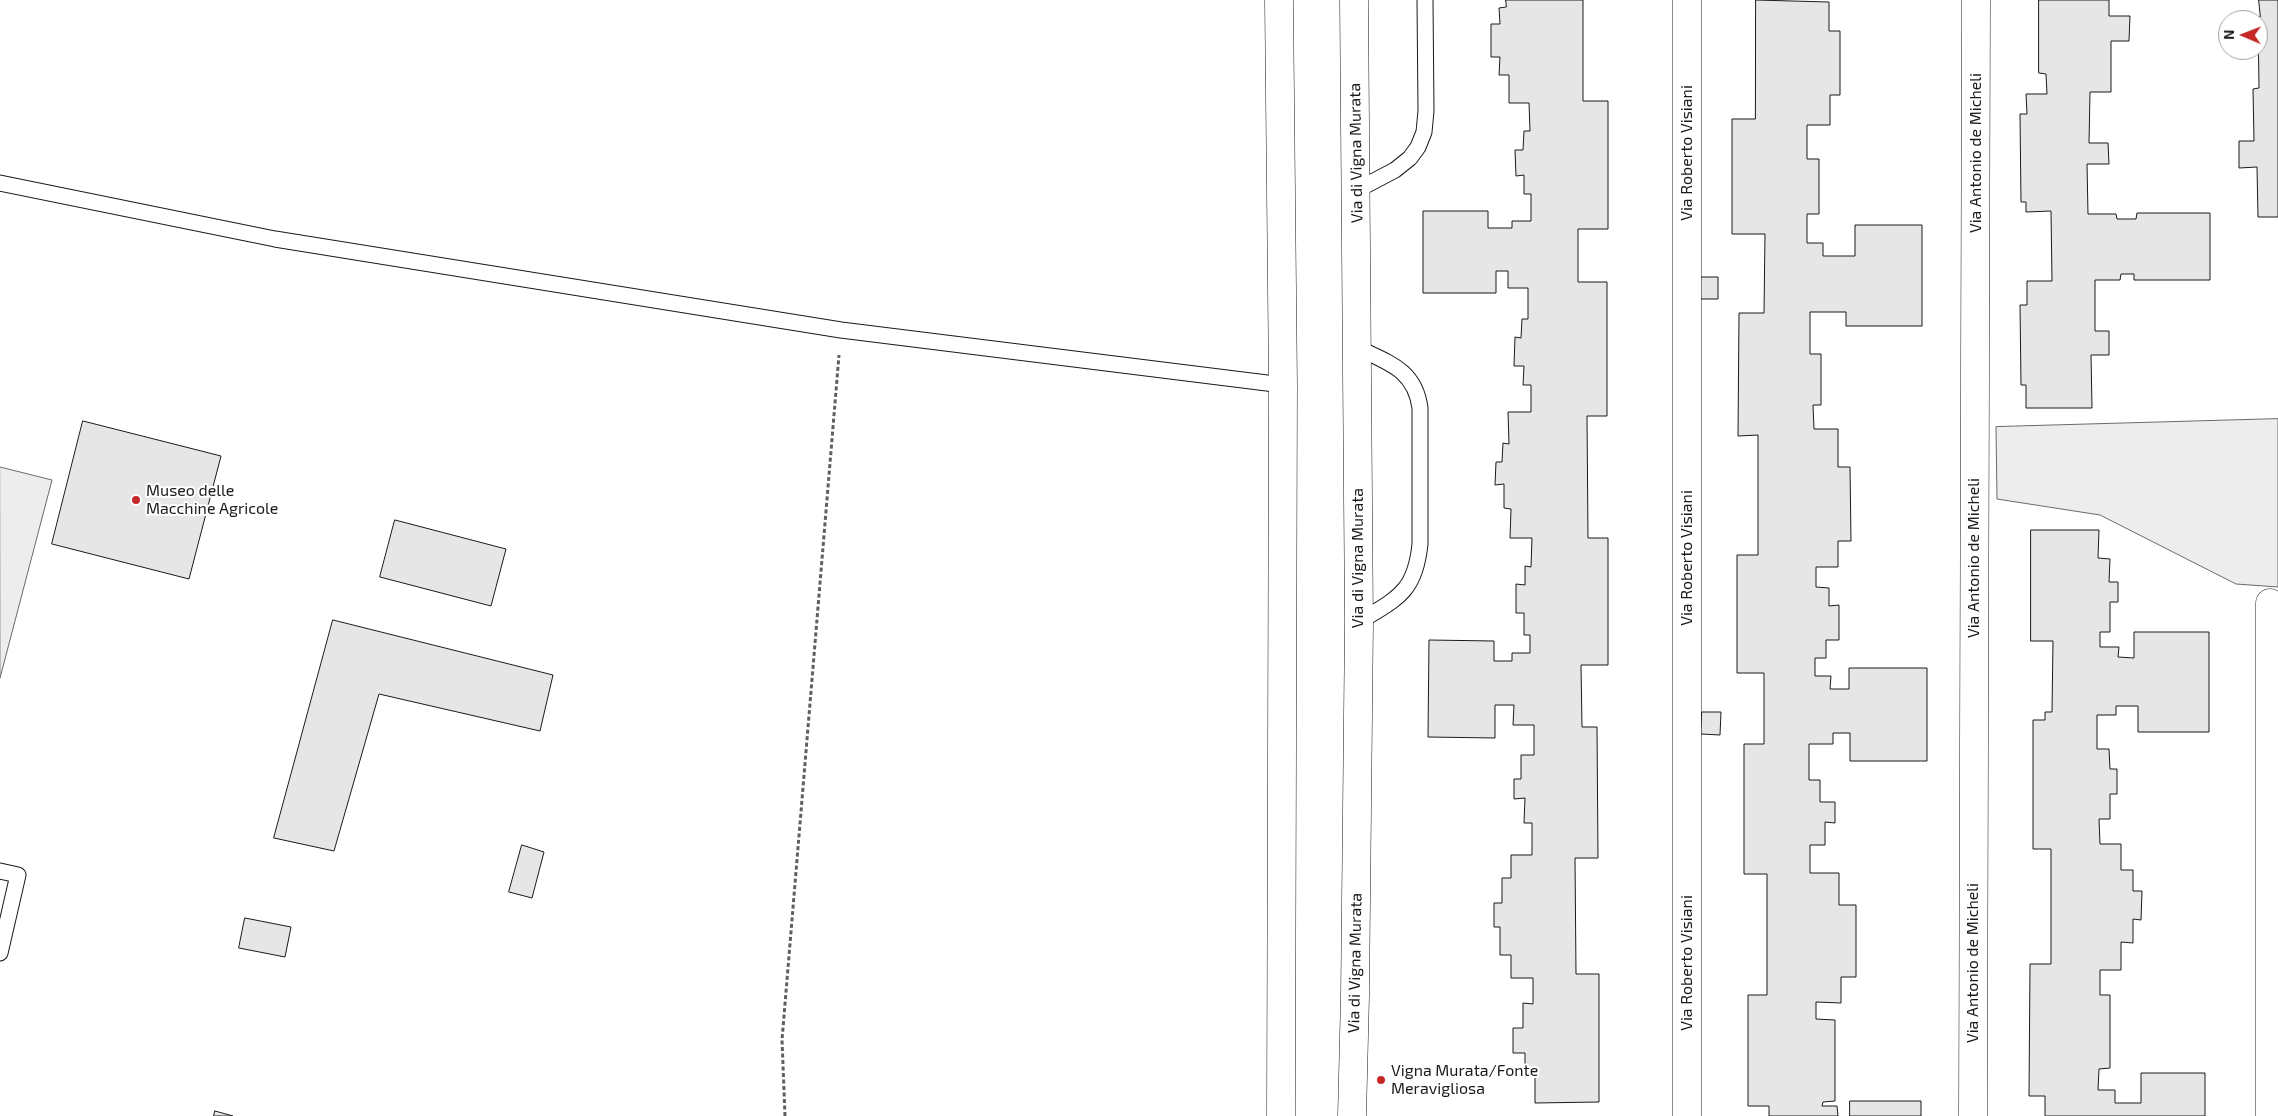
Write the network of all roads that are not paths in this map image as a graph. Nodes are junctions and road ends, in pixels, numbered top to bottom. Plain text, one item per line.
1 (1280, 0) edge
2 (1354, 0) edge
3 (1425, 0) edge
4 (1687, 0) edge
5 (1976, 0) edge
6 (0, 183) edge
7 (1356, 190) junction
8 (1358, 348) junction
9 (1283, 385) junction
10 (2270, 603) dead end
11 (1359, 622) junction
12 (0, 871) edge
13 (0, 953) edge
14 (1281, 1111) edge
15 (1352, 1116) edge
16 (1687, 1116) edge
17 (1973, 1116) edge
18 (2270, 1116) edge

1 - 9 street
2 - 7 street, Via di Vigna Murata
3 - 7 lane
4 - 16 street, Via Roberto Visiani
5 - 17 street, Via Antonio de Micheli
6 - 9 lane
7 - 8 street, Via di Vigna Murata
8 - 11 street, Via di Vigna Murata
8 - 11 lane
9 - 14 street
10 - 18 street
11 - 15 street, Via di Vigna Murata
12 - 13 lane

